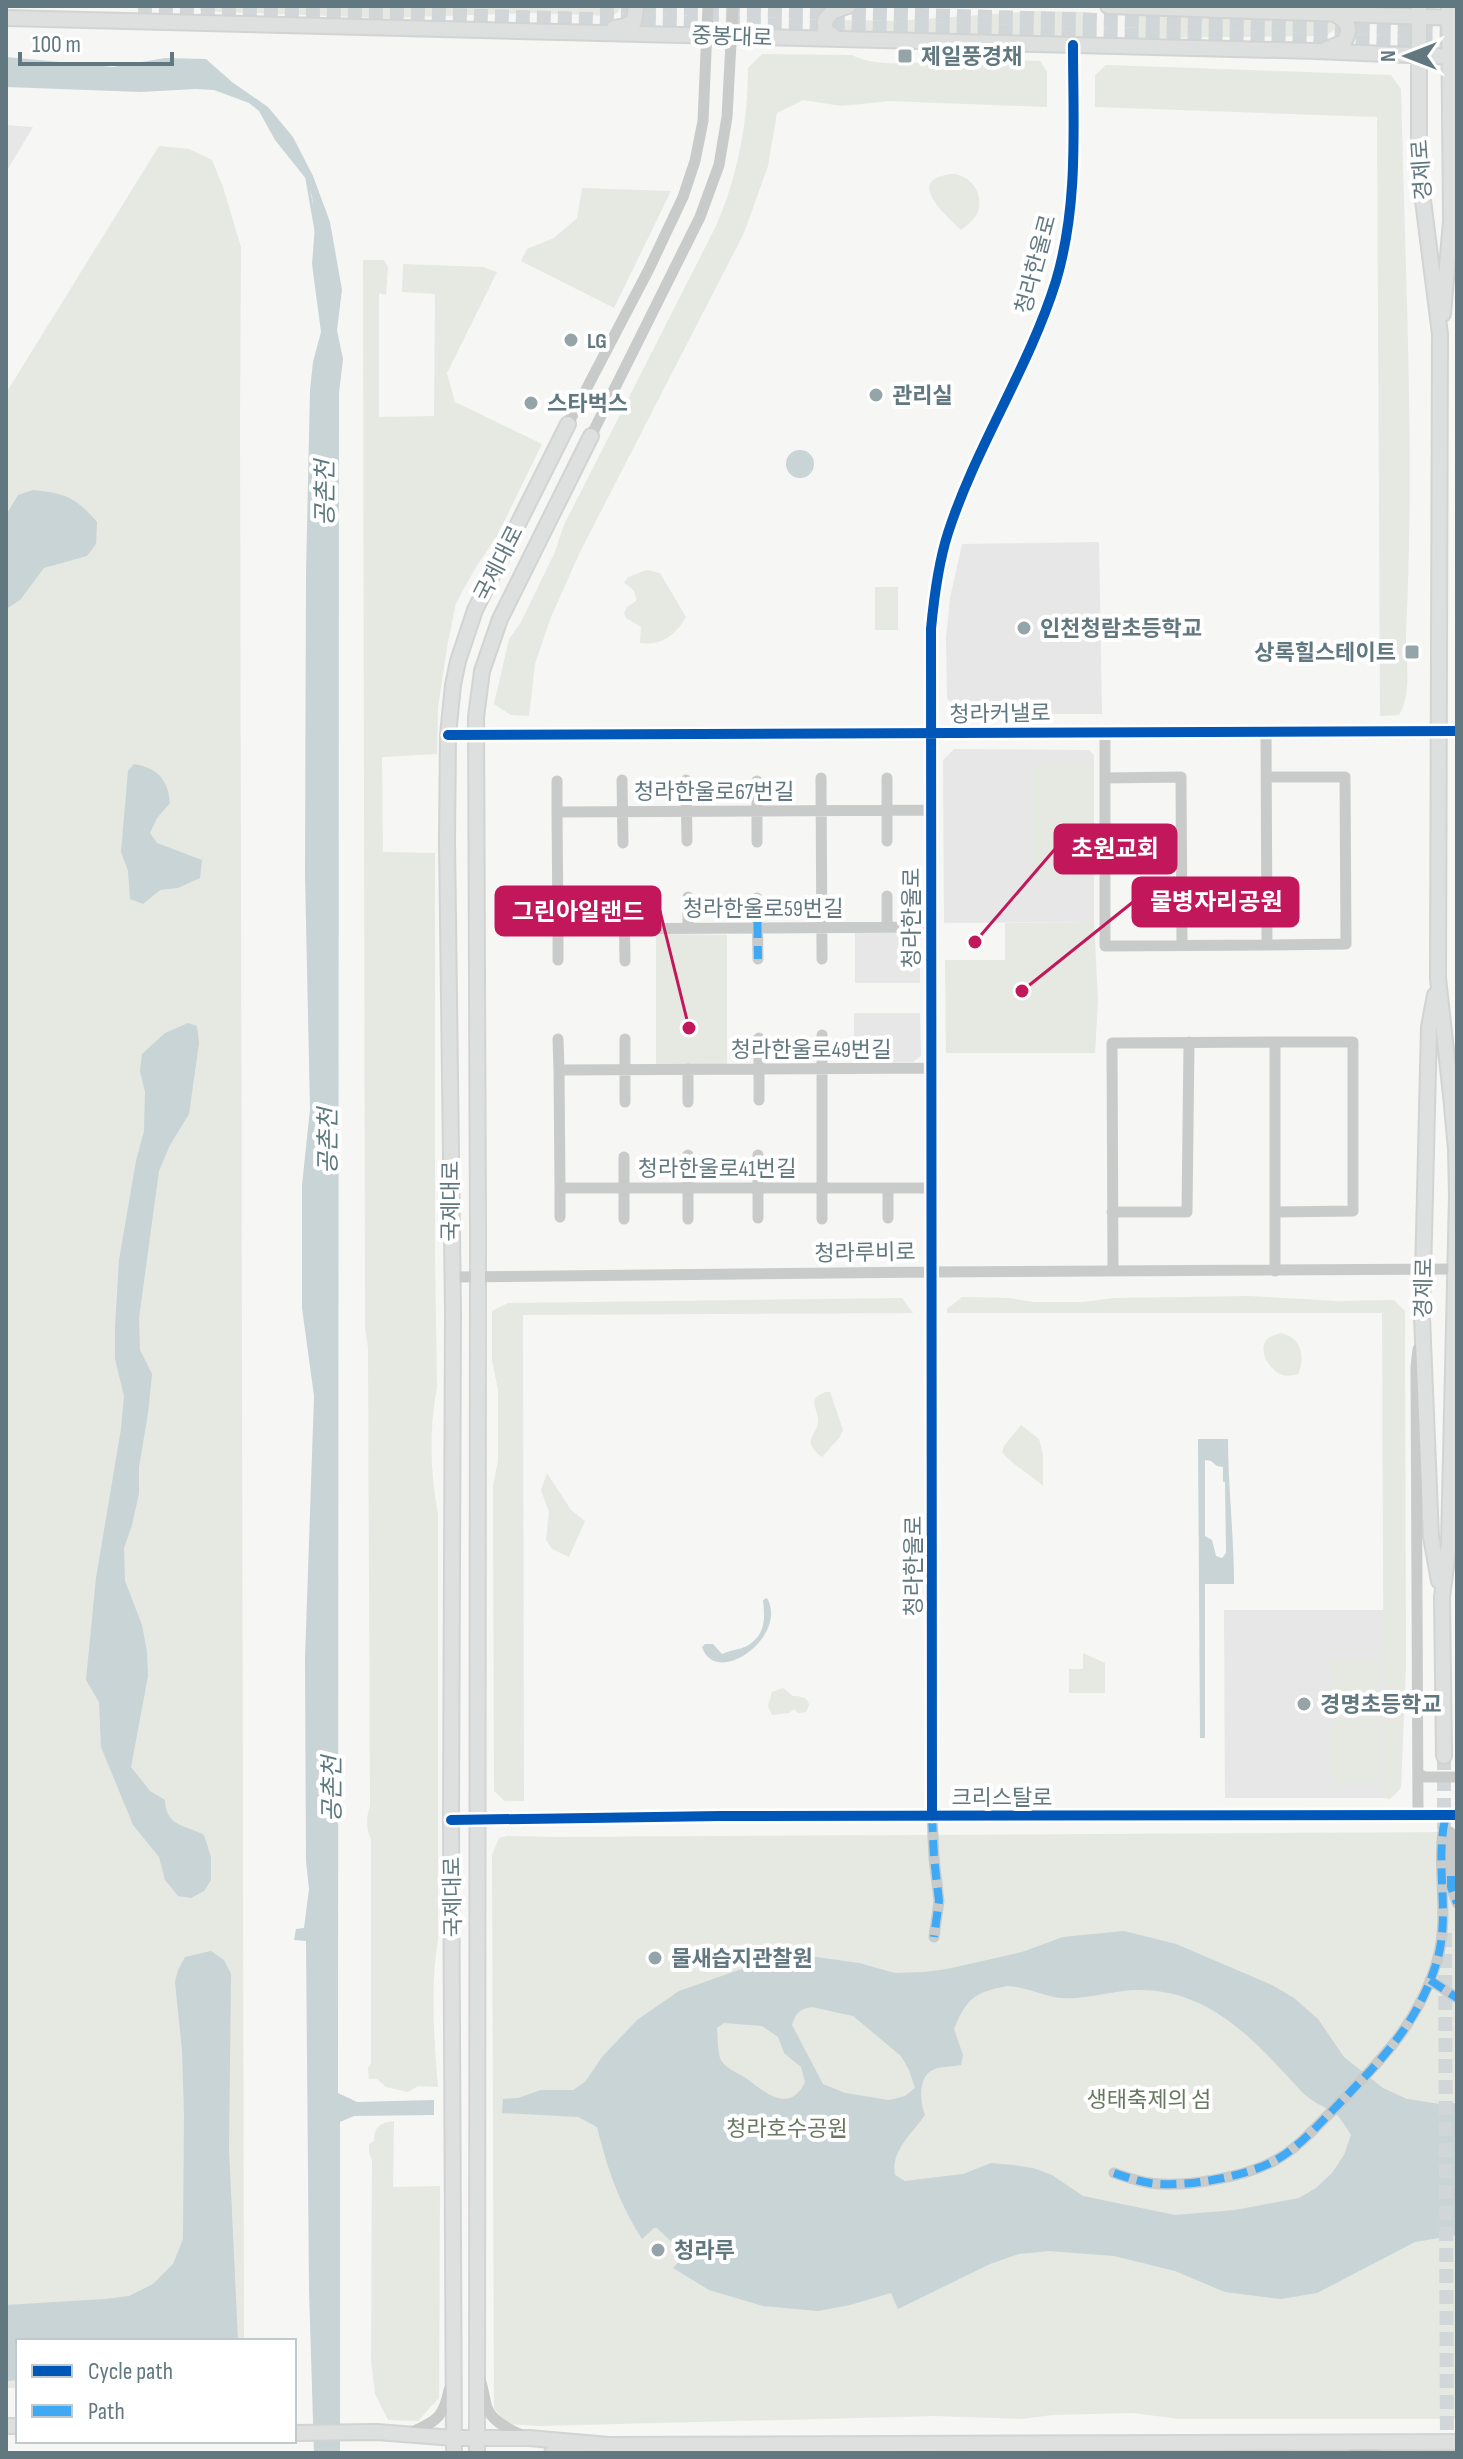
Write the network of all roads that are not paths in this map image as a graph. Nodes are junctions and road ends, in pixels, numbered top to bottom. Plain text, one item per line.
1 (636, 6) edge
2 (708, 6) edge
3 (733, 6) edge
4 (848, 6) edge
5 (1108, 6) edge
6 (1418, 11) edge
7 (1331, 13) junction
8 (1452, 14) edge
9 (6, 18) edge
10 (578, 31) junction
11 (707, 35) junction
12 (732, 36) junction
13 (837, 39) junction
14 (1073, 45) junction
15 (1315, 51) junction
16 (1417, 55) junction
17 (1453, 57) edge
18 (1440, 334) junction
19 (568, 424) joint
20 (591, 436) joint
21 (1266, 731) junction
22 (1438, 731) junction
23 (1457, 731) edge
24 (1105, 732) junction
25 (475, 734) junction
26 (931, 734) junction
27 (448, 735) junction
28 (1266, 777) junction
29 (821, 778) dead end
30 (887, 778) dead end
31 (1105, 778) junction
32 (622, 780) dead end
33 (686, 780) dead end
34 (557, 781) dead end
35 (757, 781) dead end
36 (821, 810) junction
37 (887, 810) junction
38 (930, 810) junction
39 (622, 811) junction
40 (687, 811) junction
41 (756, 811) junction
42 (557, 812) junction
43 (687, 841) dead end
44 (887, 841) dead end
45 (757, 842) dead end
46 (623, 843) dead end
47 (887, 896) dead end
48 (688, 897) dead end
49 (624, 898) dead end
50 (757, 898) dead end
51 (887, 927) junction
52 (931, 927) junction
53 (624, 928) junction
54 (688, 928) junction
55 (757, 928) junction
56 (822, 928) junction
57 (558, 929) junction
58 (1182, 945) junction
59 (1267, 945) junction
60 (758, 959) dead end
61 (822, 959) dead end
62 (558, 960) dead end
63 (625, 961) dead end
64 (1438, 978) junction
65 (822, 1035) dead end
66 (759, 1038) dead end
67 (558, 1039) dead end
68 (625, 1039) dead end
69 (1189, 1042) junction
70 (1275, 1042) junction
71 (931, 1068) junction
72 (688, 1069) junction
73 (759, 1069) junction
74 (822, 1069) junction
75 (559, 1070) junction
76 (625, 1070) junction
77 (759, 1100) dead end
78 (625, 1102) dead end
79 (688, 1102) dead end
80 (688, 1155) dead end
81 (758, 1155) dead end
82 (624, 1157) dead end
83 (560, 1188) junction
84 (624, 1188) junction
85 (688, 1188) junction
86 (758, 1188) junction
87 (822, 1188) junction
88 (888, 1188) junction
89 (932, 1188) junction
90 (1112, 1212) junction
91 (1275, 1212) junction
92 (560, 1217) dead end
93 (758, 1218) dead end
94 (888, 1218) dead end
95 (624, 1219) dead end
96 (688, 1219) dead end
97 (822, 1219) dead end
98 (1455, 1269) edge
99 (1423, 1270) junction
100 (1113, 1271) junction
101 (1275, 1271) junction
102 (932, 1272) junction
103 (452, 1277) junction
104 (477, 1277) junction
105 (1422, 1317) junction
106 (1451, 1343) junction
107 (1457, 1375) edge
108 (1442, 1597) junction
109 (1444, 1756) tunnel mouth
110 (1418, 1773) junction
111 (1457, 1777) edge
112 (1452, 1815) edge
113 (932, 1816) junction
114 (1418, 1816) junction
115 (478, 1819) junction
116 (451, 1820) junction
117 (1450, 1832) edge
118 (1457, 1903) edge
119 (934, 1937) dead end
120 (1430, 1980) junction
121 (1457, 1998) edge
122 (1114, 2173) dead end
123 (454, 2370) junction
124 (477, 2373) junction
125 (296, 2433) edge
126 (408, 2434) junction
127 (529, 2438) junction
128 (1344, 2442) junction
129 (609, 2445) junction
130 (454, 2446) edge
131 (477, 2446) edge
132 (1445, 2447) edge
133 (935, 2449) edge
134 (552, 2453) edge
135 (1375, 2453) edge

1 - 10 main road
2 - 11 street, 국제대로
3 - 12 street, 국제대로
4 - 13 main road
5 - 7 main road
6 - 7 main road
6 - 8 main road
6 - 16 main road, 경제로
7 - 15 main road
8 - 17 main road, 경제로
9 - 10 main road, 중봉대로
10 - 11 main road, 중봉대로
11 - 12 main road, 중봉대로
11 - 19 street, 국제대로
12 - 13 main road, 중봉대로
12 - 20 street, 국제대로
13 - 14 main road, 중봉대로
14 - 15 main road, 중봉대로
14 - 26 street, 청라한울로
15 - 16 main road, 중봉대로
16 - 17 main road, 중봉대로
16 - 18 main road, 경제로
17 - 18 main road, 경제로
18 - 22 main road, 경제로
19 - 27 main road, 국제대로
20 - 25 main road, 국제대로
21 - 22 street, 청라커낼로
21 - 24 street, 청라커낼로
21 - 28 street
22 - 23 street, 청라커낼로
22 - 64 main road, 경제로
24 - 26 street, 청라커낼로
24 - 31 street
25 - 26 street, 청라커낼로
25 - 27 street, 청라커낼로
25 - 104 main road, 국제대로
26 - 38 street, 청라한울로
27 - 103 main road, 국제대로
28 - 59 street
28 - 59 street
29 - 36 street
30 - 37 street
31 - 58 street
31 - 58 street
32 - 39 street
33 - 40 street
34 - 42 street
35 - 41 street
36 - 37 street, 청라한울로67번길
36 - 41 street, 청라한울로67번길
36 - 56 street
37 - 38 street, 청라한울로67번길
37 - 44 street
38 - 52 street, 청라한울로
39 - 40 street, 청라한울로67번길
39 - 42 street, 청라한울로67번길
39 - 46 street
40 - 41 street, 청라한울로67번길
40 - 43 street
41 - 45 street
42 - 57 street
47 - 51 street
48 - 54 street
49 - 53 street
50 - 55 street
51 - 52 street, 청라한울로59번길
51 - 56 street, 청라한울로59번길
52 - 71 street, 청라한울로
53 - 54 street, 청라한울로59번길
53 - 57 street, 청라한울로59번길
53 - 63 street
54 - 55 street, 청라한울로59번길
55 - 56 street, 청라한울로59번길
55 - 60 street
56 - 61 street
57 - 62 street
58 - 59 street
64 - 98 main road, 경제로
64 - 99 main road, 경제로
65 - 74 street
66 - 73 street
67 - 75 street
68 - 76 street
69 - 70 street
69 - 90 street
69 - 90 street
70 - 91 street
70 - 91 street
71 - 74 street, 청라한울로49번길
71 - 89 street, 청라한울로
72 - 73 street, 청라한울로49번길
72 - 76 street, 청라한울로49번길
72 - 79 street
73 - 74 street, 청라한울로49번길
73 - 77 street
74 - 87 street
75 - 76 street, 청라한울로49번길
75 - 83 street
76 - 78 street
80 - 85 street
81 - 86 street
82 - 84 street
83 - 84 street, 청라한울로41번길
83 - 92 street
84 - 85 street, 청라한울로41번길
84 - 95 street
85 - 86 street, 청라한울로41번길
85 - 96 street
86 - 87 street, 청라한울로41번길
86 - 93 street
87 - 88 street, 청라한울로41번길
87 - 97 street
88 - 89 street, 청라한울로41번길
88 - 94 street
89 - 102 street, 청라한울로
90 - 100 street
91 - 101 street
98 - 99 street, 청라루비로
98 - 106 main road, 경제로
99 - 101 street, 청라루비로
99 - 105 main road, 경제로
100 - 101 street, 청라루비로
100 - 102 street, 청라루비로
102 - 104 street, 청라루비로
102 - 113 street, 청라한울로
103 - 104 street, 청라루비로
103 - 116 main road, 국제대로
104 - 115 main road, 국제대로
105 - 108 main road, 경제로
105 - 110 street
106 - 107 street
106 - 108 main road, 경제로
108 - 109 main road, 경제로
110 - 111 street
110 - 114 street
112 - 114 street, 크리스탈로
112 - 117 street
113 - 114 street, 크리스탈로
113 - 115 street, 크리스탈로
113 - 119 street, 청라한울로
115 - 116 street, 크리스탈로
115 - 124 main road, 국제대로
116 - 123 main road, 국제대로
117 - 118 street
117 - 120 street
120 - 121 street
120 - 122 street
123 - 126 street
123 - 130 main road, 국제대로
124 - 127 street
124 - 131 main road
125 - 126 main road
126 - 130 main road
127 - 129 main road
127 - 131 main road
128 - 132 main road
128 - 133 main road
128 - 135 street
129 - 133 main road
129 - 134 main road
130 - 131 main road

